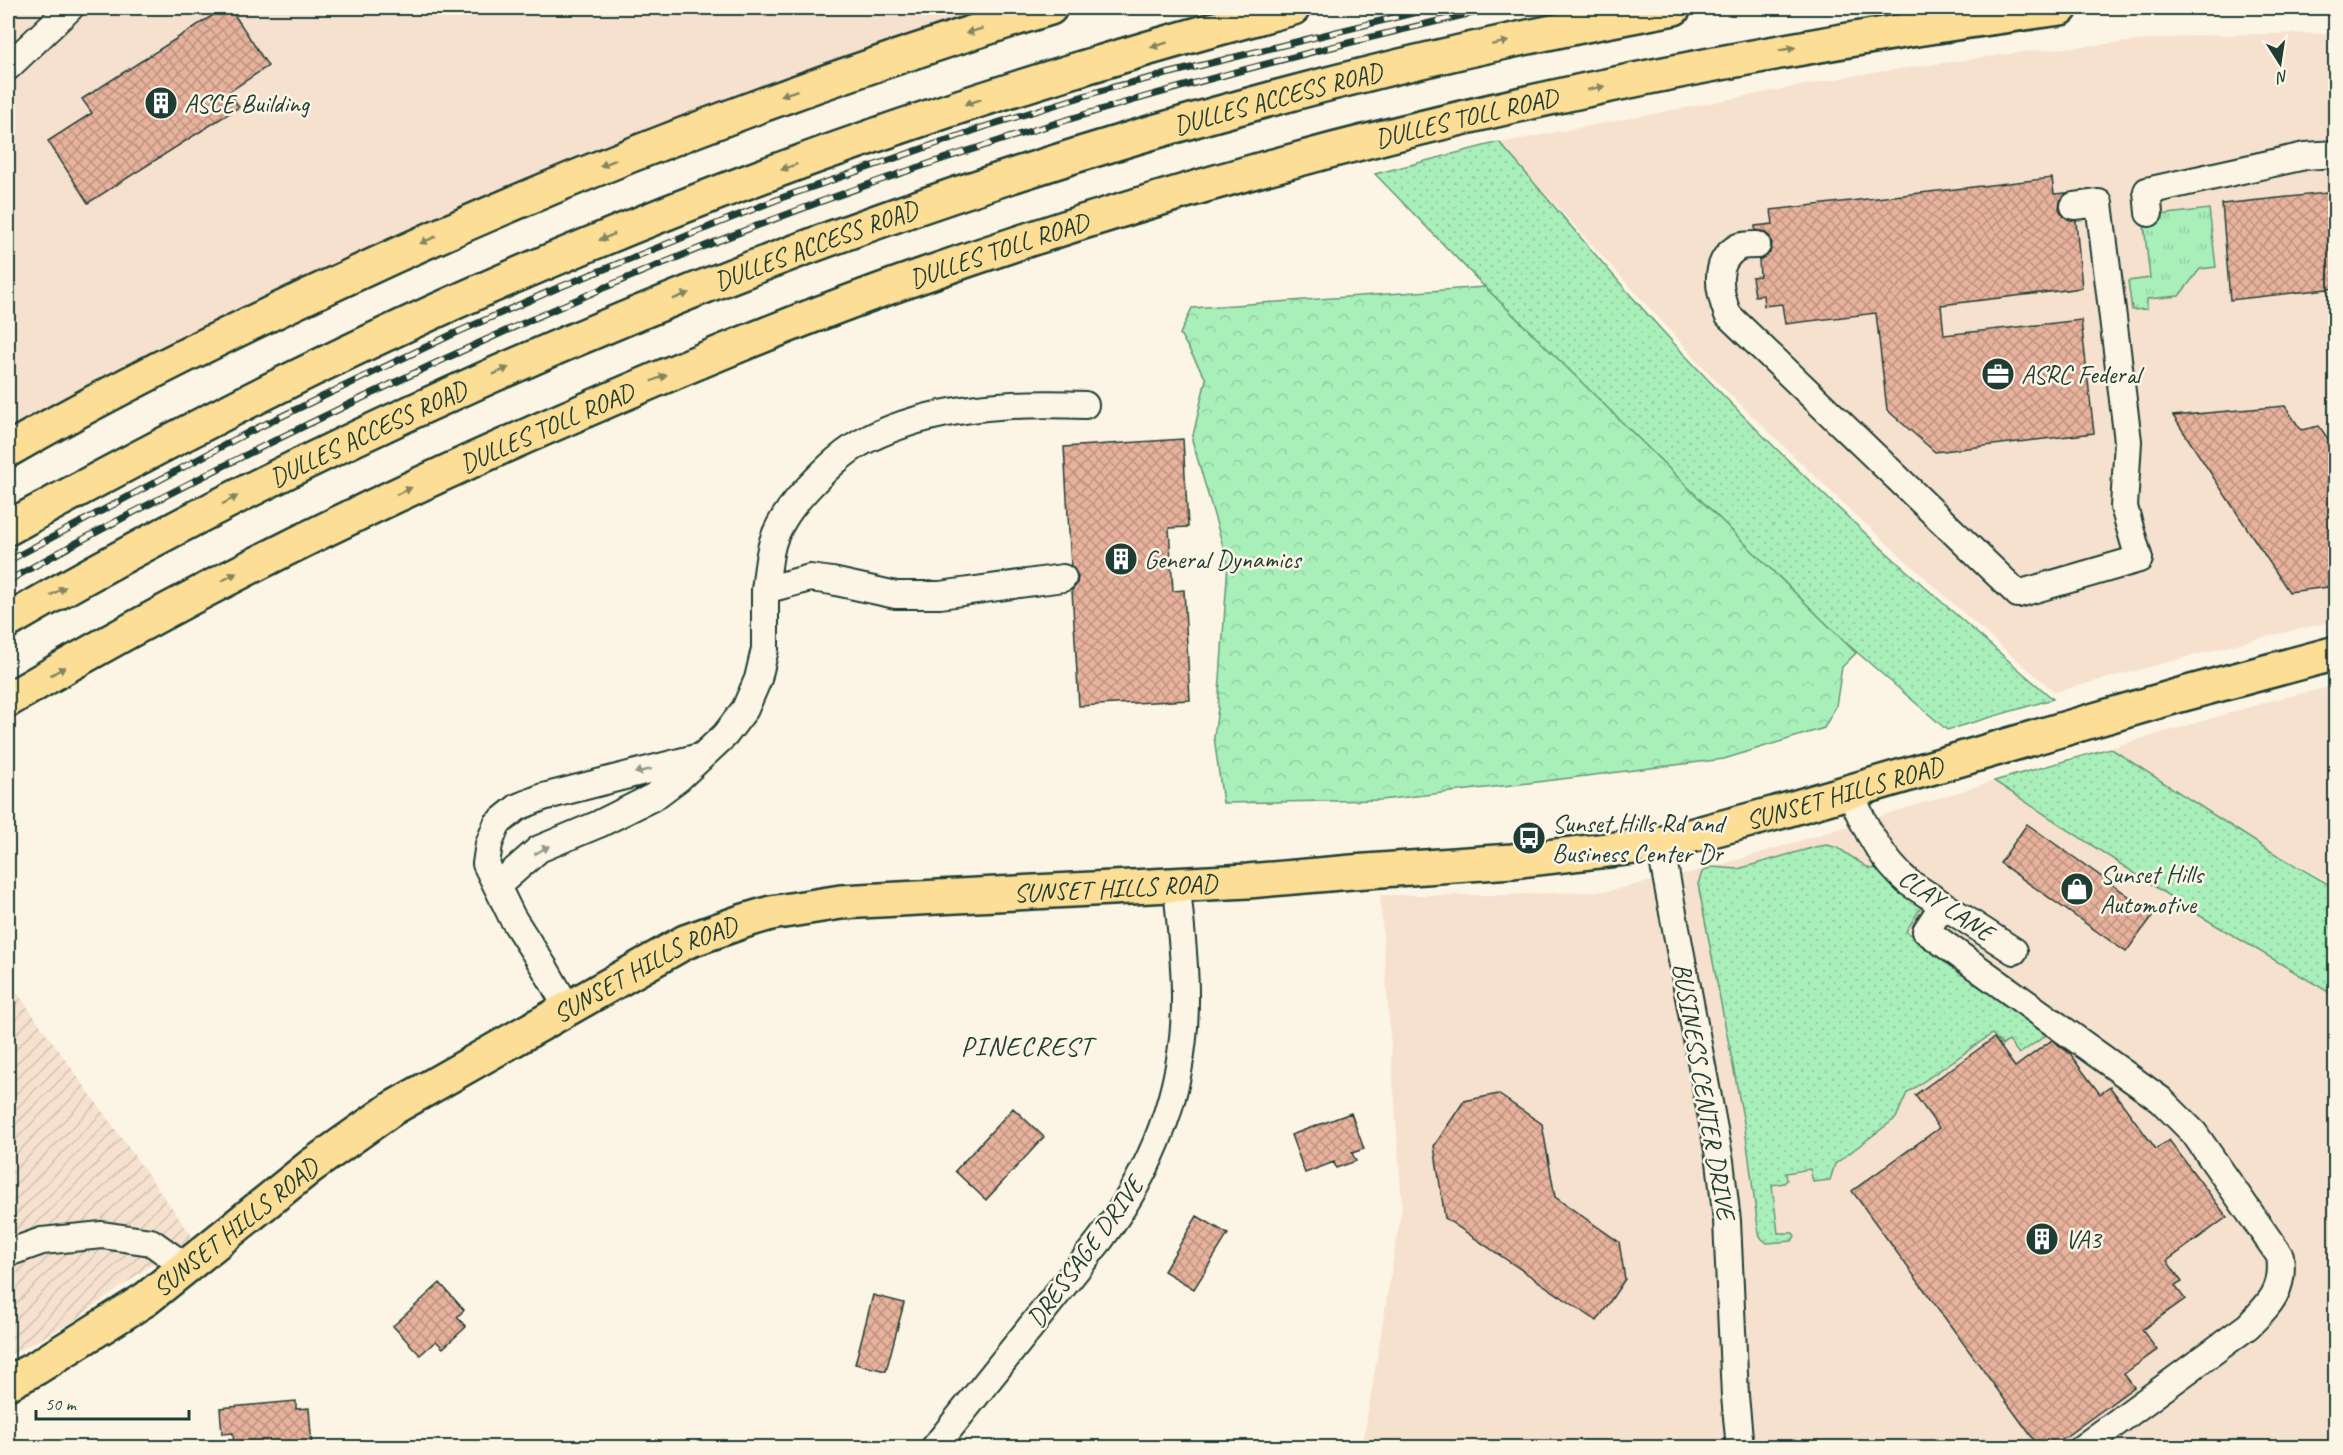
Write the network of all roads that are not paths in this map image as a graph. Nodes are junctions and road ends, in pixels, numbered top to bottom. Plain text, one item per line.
1 (70, 8) edge
2 (1050, 8) edge
3 (1293, 8) edge
4 (1674, 8) edge
5 (2061, 8) edge
6 (8, 67) edge
7 (2336, 154) edge
8 (2074, 206) dead end
9 (2149, 213) dead end
10 (1757, 245) dead end
11 (1085, 405) dead end
12 (8, 450) edge
13 (8, 528) edge
14 (1063, 578) dead end
15 (765, 590) junction
16 (8, 621) edge
17 (2336, 653) edge
18 (8, 700) edge
19 (700, 757) junction
20 (1850, 791) junction
21 (1660, 844) junction
22 (497, 886) junction
23 (1177, 886) junction
24 (1943, 905) junction
25 (2014, 951) dead end
26 (567, 1007) junction
27 (8, 1253) edge
28 (186, 1267) junction
29 (8, 1383) edge
30 (934, 1448) edge
31 (1740, 1448) edge
32 (2082, 1448) edge

1 - 6 street
2 -> 12 main road
3 -> 13 main road
16 -> 4 main road, DULLES ACCESS ROAD
18 -> 5 main road, DULLES TOLL ROAD
7 - 9 street
8 - 10 street
11 - 15 street
14 - 15 street
15 - 19 street
17 - 20 main road, SUNSET HILLS ROAD
22 -> 19 street
19 -> 22 street
20 - 21 main road, SUNSET HILLS ROAD
20 - 24 street, CLAY LANE
21 - 23 main road, SUNSET HILLS ROAD
21 - 31 street, BUSINESS CENTER DRIVE
22 - 26 street
23 - 26 main road, SUNSET HILLS ROAD
23 - 30 street, DRESSAGE DRIVE
24 - 25 street, CLAY LANE
24 - 32 street
26 - 28 main road, SUNSET HILLS ROAD
27 - 28 street
28 - 29 main road, SUNSET HILLS ROAD

